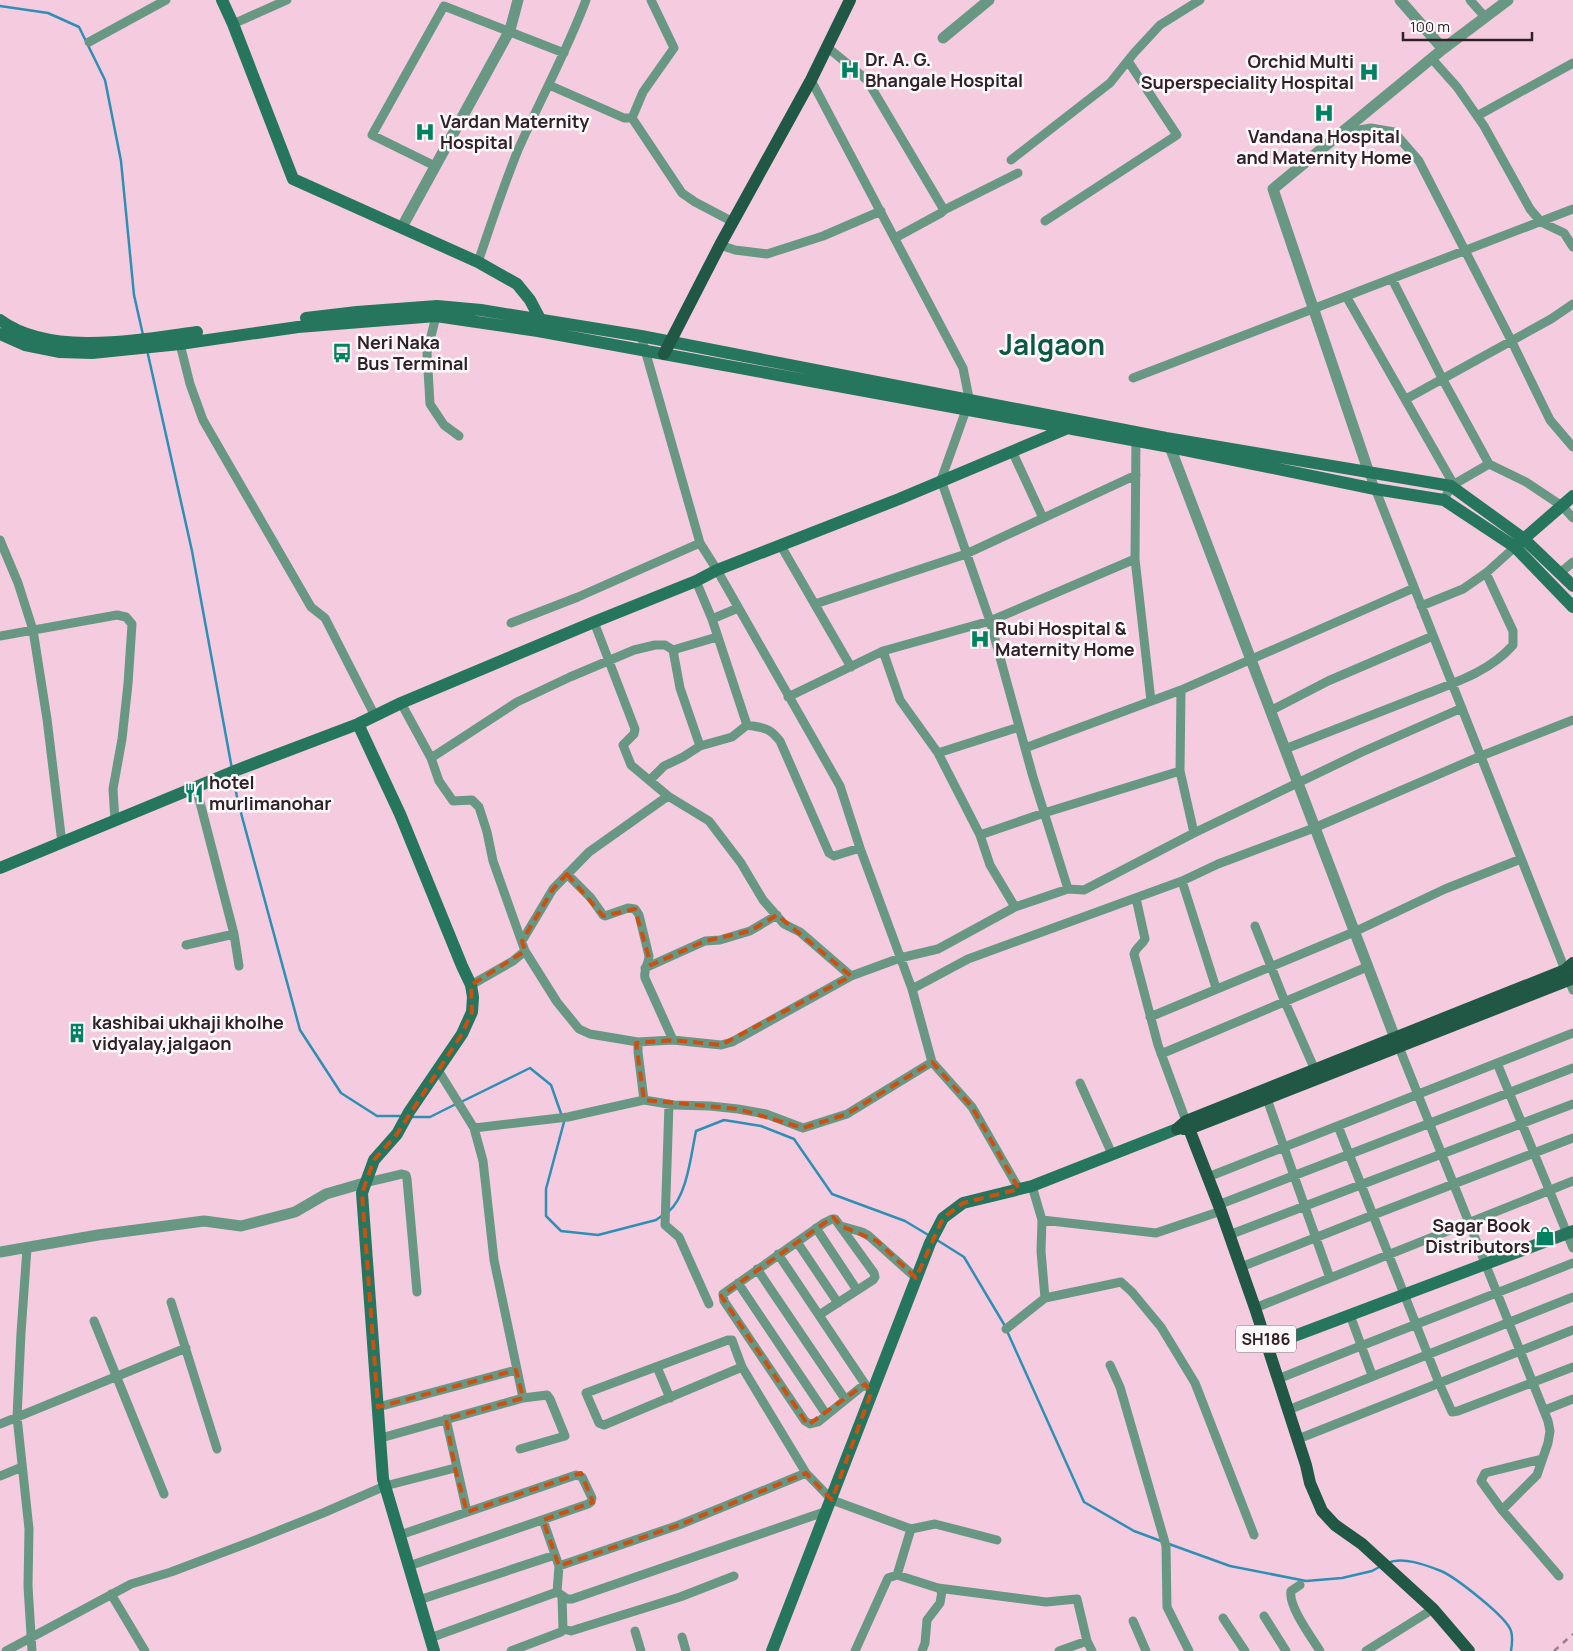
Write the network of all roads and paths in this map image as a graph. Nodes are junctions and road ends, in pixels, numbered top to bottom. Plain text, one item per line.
1 (166, 0) edge
2 (222, 0) edge
3 (287, 0) edge
4 (518, 0) edge
5 (586, 0) edge
6 (651, 0) edge
7 (850, 0) edge
8 (990, 0) edge
9 (1200, 0) edge
10 (1400, 0) edge
11 (1470, 0) edge
12 (1508, 0) edge
13 (1485, 17) junction
14 (233, 24) junction
15 (510, 30) junction
16 (943, 38) dead end
17 (89, 42) dead end
18 (827, 47) junction
19 (1443, 49) junction
20 (564, 53) junction
21 (1432, 59) junction
22 (1128, 61) junction
23 (1573, 63) edge
24 (811, 80) junction
25 (549, 85) junction
26 (1477, 116) junction
27 (632, 118) junction
28 (1340, 134) junction
29 (1011, 160) dead end
30 (435, 166) junction
31 (1018, 173) dead end
32 (1573, 209) edge
33 (944, 210) junction
34 (881, 211) junction
35 (1045, 221) dead end
36 (733, 222) junction
37 (1540, 222) junction
38 (402, 227) junction
39 (895, 238) junction
40 (720, 245) junction
41 (1573, 247) edge
42 (1465, 250) junction
43 (478, 262) junction
44 (1392, 279) junction
45 (1346, 296) junction
46 (1573, 304) edge
47 (1313, 308) junction
48 (436, 316) junction
49 (357, 317) junction
50 (539, 325) junction
51 (269, 327) junction
52 (3, 332) edge
53 (641, 336) junction
54 (1511, 340) junction
55 (149, 343) junction
56 (180, 344) junction
57 (666, 348) junction
58 (645, 350) junction
59 (1133, 378) dead end
60 (1443, 380) junction
61 (1406, 399) junction
62 (968, 404) junction
63 (1086, 421) junction
64 (1067, 429) junction
65 (459, 436) dead end
66 (1136, 436) junction
67 (1168, 442) junction
68 (1573, 447) edge
69 (1012, 451) junction
70 (1490, 464) junction
71 (1369, 473) junction
72 (1136, 475) junction
73 (941, 480) junction
74 (1452, 485) junction
75 (1375, 489) junction
76 (1573, 496) edge
77 (1444, 500) junction
78 (1562, 506) junction
79 (1042, 518) junction
80 (1573, 518) edge
81 (0, 540) edge
82 (700, 543) junction
83 (1520, 543) junction
84 (780, 546) junction
85 (966, 554) junction
86 (1135, 558) junction
87 (1573, 562) edge
88 (717, 570) junction
89 (1486, 573) junction
90 (1560, 573) junction
91 (696, 581) junction
92 (1573, 586) edge
93 (1414, 588) junction
94 (815, 604) junction
95 (1421, 606) junction
96 (1573, 607) edge
97 (738, 608) junction
98 (712, 619) junction
99 (990, 621) junction
100 (594, 622) junction
101 (511, 623) dead end
102 (34, 630) junction
103 (0, 636) edge
104 (1433, 636) junction
105 (717, 637) junction
106 (673, 650) junction
107 (884, 651) junction
108 (608, 660) junction
109 (1251, 661) junction
110 (852, 667) junction
111 (1452, 683) junction
112 (1181, 690) junction
113 (788, 697) junction
114 (1151, 701) junction
115 (401, 703) junction
116 (1462, 708) junction
117 (1270, 711) junction
118 (374, 716) junction
119 (1573, 720) edge
120 (358, 724) junction
121 (747, 725) junction
122 (1019, 727) junction
123 (700, 746) junction
124 (1025, 748) junction
125 (1284, 750) junction
126 (938, 753) junction
127 (1481, 756) junction
128 (431, 758) junction
129 (1180, 771) junction
130 (650, 780) junction
131 (1297, 783) junction
132 (196, 787) junction
133 (668, 796) junction
134 (1044, 813) junction
135 (115, 821) junction
136 (1314, 828) junction
137 (1194, 833) junction
138 (980, 835) junction
139 (62, 842) junction
140 (860, 848) junction
141 (1521, 859) junction
142 (0, 868) edge
143 (567, 874) junction
144 (1182, 881) junction
145 (1068, 888) junction
146 (1136, 898) junction
147 (1015, 907) junction
148 (777, 915) junction
149 (1255, 926) dead end
150 (1354, 932) junction
151 (234, 934) junction
152 (522, 941) junction
153 (186, 945) dead end
154 (526, 951) junction
155 (900, 958) junction
156 (240, 966) dead end
157 (1271, 966) junction
158 (1367, 967) junction
159 (645, 968) junction
160 (851, 976) junction
161 (1570, 976) edge
162 (472, 985) junction
163 (1216, 988) junction
164 (912, 989) junction
165 (1285, 1002) junction
166 (1150, 1017) junction
167 (1573, 1033) edge
168 (673, 1040) junction
169 (638, 1042) junction
170 (1397, 1043) junction
171 (1161, 1054) junction
172 (932, 1062) junction
173 (1497, 1063) junction
174 (1573, 1068) edge
175 (438, 1070) junction
176 (1315, 1070) junction
177 (1080, 1083) dead end
178 (1509, 1092) junction
179 (1417, 1094) junction
180 (1267, 1099) junction
181 (644, 1100) junction
182 (669, 1104) junction
183 (1573, 1104) edge
184 (1429, 1123) junction
185 (1522, 1124) junction
186 (1184, 1126) junction
187 (1338, 1126) junction
188 (474, 1128) junction
189 (1573, 1138) edge
190 (1283, 1147) junction
191 (1534, 1152) junction
192 (1112, 1154) junction
193 (1349, 1154) junction
194 (1441, 1154) junction
195 (1294, 1176) junction
196 (1208, 1177) junction
197 (1573, 1181) edge
198 (364, 1183) junction
199 (1361, 1185) junction
200 (1454, 1185) junction
201 (1032, 1186) junction
202 (1019, 1189) junction
203 (1549, 1191) junction
204 (1304, 1206) junction
205 (1220, 1208) junction
206 (1372, 1215) junction
207 (1042, 1220) junction
208 (1469, 1223) junction
209 (841, 1226) junction
210 (816, 1228) junction
211 (1570, 1232) edge
212 (1229, 1235) junction
213 (1316, 1238) junction
214 (797, 1242) junction
215 (27, 1248) junction
216 (1573, 1248) edge
217 (0, 1252) edge
218 (778, 1254) junction
219 (1388, 1255) junction
220 (1573, 1263) edge
221 (1486, 1264) junction
222 (1241, 1268) junction
223 (758, 1269) junction
224 (916, 1278) junction
225 (1330, 1278) junction
226 (738, 1283) junction
227 (857, 1290) junction
228 (417, 1292) dead end
229 (1497, 1293) junction
230 (1404, 1294) junction
231 (1573, 1297) edge
232 (1045, 1298) junction
233 (171, 1302) dead end
234 (838, 1303) junction
235 (708, 1304) dead end
236 (1255, 1308) junction
237 (819, 1315) junction
238 (1350, 1315) junction
239 (94, 1321) dead end
240 (1509, 1322) junction
241 (1416, 1325) junction
242 (1006, 1329) dead end
243 (1573, 1330) edge
244 (1361, 1345) junction
245 (1268, 1346) junction
246 (186, 1348) junction
247 (1520, 1350) junction
248 (1427, 1355) junction
249 (1110, 1365) dead end
250 (657, 1367) junction
251 (742, 1367) junction
252 (1573, 1367) edge
253 (516, 1370) junction
254 (1372, 1375) junction
255 (116, 1377) junction
256 (1278, 1379) junction
257 (1438, 1383) junction
258 (1534, 1383) junction
259 (868, 1388) junction
260 (523, 1398) junction
261 (670, 1398) junction
262 (845, 1399) junction
263 (1573, 1399) edge
264 (378, 1407) junction
265 (1288, 1410) junction
266 (1545, 1410) junction
267 (826, 1414) junction
268 (17, 1418) junction
269 (446, 1419) junction
270 (0, 1424) edge
271 (380, 1438) junction
272 (1298, 1439) junction
273 (217, 1449) dead end
274 (520, 1449) dead end
275 (1542, 1459) junction
276 (22, 1467) junction
277 (456, 1468) junction
278 (806, 1474) junction
279 (0, 1476) edge
280 (385, 1486) junction
281 (164, 1494) dead end
282 (829, 1505) junction
283 (1502, 1510) junction
284 (467, 1512) junction
285 (543, 1520) junction
286 (911, 1529) junction
287 (400, 1535) junction
288 (1254, 1535) dead end
289 (997, 1540) dead end
290 (555, 1555) junction
291 (409, 1566) junction
292 (559, 1566) junction
293 (897, 1575) junction
294 (734, 1576) dead end
295 (1559, 1576) dead end
296 (1300, 1584) dead end
297 (938, 1588) junction
298 (111, 1594) junction
299 (560, 1595) junction
300 (419, 1600) junction
301 (1433, 1610) junction
302 (1264, 1616) dead end
303 (1223, 1618) dead end
304 (1133, 1621) dead end
305 (563, 1629) junction
306 (635, 1631) dead end
307 (682, 1637) dead end
308 (430, 1638) junction
309 (30, 1639) junction
310 (1088, 1641) junction
311 (6, 1651) edge
312 (32, 1651) edge
313 (145, 1651) edge
314 (434, 1651) edge
315 (511, 1651) edge
316 (641, 1651) edge
317 (686, 1651) edge
318 (772, 1651) edge
319 (855, 1651) edge
320 (922, 1651) edge
321 (1059, 1651) edge
322 (1092, 1651) edge
323 (1146, 1651) edge
324 (1189, 1651) edge
325 (1245, 1651) edge
326 (1286, 1651) edge
327 (1320, 1651) edge
328 (1366, 1651) edge
329 (1469, 1651) edge

1 - 17 street
2 - 14 main road
3 - 14 street
4 - 15 street
5 - 20 street
6 - 27 street
7 - 18 main road
8 - 16 street
9 - 22 street
10 - 19 street
11 - 13 street
12 - 13 street
13 - 19 street
14 - 38 main road
15 - 20 street
15 - 30 street
15 - 30 street
18 - 24 main road
18 - 33 street
19 - 21 street
20 - 25 street
21 - 26 street
21 - 28 street
22 - 29 street
22 - 35 street
23 - 26 street
24 - 34 street
24 - 36 main road
25 - 27 street
25 - 43 street
26 - 37 street
27 - 36 street
28 - 42 street
28 - 47 street
30 - 38 street
31 - 33 street
32 - 37 street
33 - 39 street
34 - 39 street
34 - 40 street
36 - 40 main road
37 - 41 street
37 - 42 street
38 - 43 main road
39 - 62 street
40 - 57 main road
42 - 44 street
42 - 54 street
43 - 50 main road
44 - 45 street
44 - 60 street
45 - 47 street
45 - 61 street
46 - 54 street
47 - 59 street
47 - 71 street
48 - 49 main road
48 - 50 main road
48 - 65 street
49 - 50 main road
49 - 51 main road
50 - 53 main road
50 - 58 main road
51 - 55 main road
51 - 56 main road
52 - 55 main road
53 - 57 main road
53 - 58 street
54 - 60 street
54 - 68 street
55 - 56 main road
56 - 118 street
57 - 58 main road
57 - 62 main road
58 - 82 street
60 - 61 street
60 - 70 street
61 - 74 street
62 - 63 main road
62 - 64 main road
62 - 73 street
63 - 64 main road
63 - 66 main road
64 - 66 main road
64 - 69 main road
66 - 67 main road
66 - 72 street
67 - 71 main road
67 - 75 main road
67 - 109 street
69 - 73 main road
69 - 79 street
70 - 74 street
70 - 78 street
71 - 74 main road
71 - 75 street
72 - 79 street
72 - 86 street
73 - 84 main road
73 - 85 street
74 - 77 street
74 - 83 main road
75 - 77 main road
75 - 93 street
76 - 78 main road
77 - 83 main road
78 - 80 street
78 - 83 main road
79 - 85 street
81 - 102 street
82 - 88 street
82 - 101 street
83 - 89 street
83 - 90 main road
83 - 96 main road
84 - 88 main road
84 - 94 street
85 - 94 street
85 - 99 street
86 - 99 street
86 - 114 street
87 - 90 street
88 - 91 main road
88 - 97 street
89 - 95 street
89 - 111 street
90 - 92 main road
91 - 98 street
91 - 100 main road
93 - 95 street
93 - 109 street
94 - 110 street
95 - 104 street
97 - 98 street
97 - 113 street
98 - 105 street
99 - 107 street
99 - 122 street
100 - 108 street
100 - 115 main road
102 - 103 street
102 - 135 street
102 - 139 street
104 - 111 street
104 - 117 street
105 - 106 street
105 - 121 street
106 - 108 street
106 - 123 street
107 - 110 street
107 - 126 street
108 - 128 street
108 - 130 street
109 - 112 street
109 - 117 street
110 - 113 street
111 - 116 street
111 - 125 street
112 - 114 street
112 - 129 street
113 - 140 street
114 - 124 street
115 - 118 main road
115 - 128 street
116 - 127 street
116 - 131 street
117 - 125 street
118 - 120 main road
119 - 127 street
120 - 132 main road
120 - 162 main road
121 - 123 street
121 - 140 street
122 - 124 street
122 - 126 street
123 - 130 street
124 - 134 street
125 - 131 street
126 - 138 street
127 - 136 street
127 - 141 street
128 - 152 street
129 - 134 street
129 - 137 street
130 - 133 street
131 - 136 street
131 - 137 street
132 - 135 main road
132 - 151 street
133 - 143 street
133 - 148 street
134 - 138 street
134 - 145 street
135 - 139 main road
136 - 144 street
136 - 150 street
137 - 145 street
138 - 147 street
139 - 142 main road
140 - 155 street
141 - 150 street
141 - 161 street
143 - 152 street
143 - 159 street
144 - 146 street
144 - 163 street
145 - 147 street
146 - 164 street
146 - 166 street
147 - 155 street
148 - 159 street
148 - 160 street
149 - 157 street
150 - 157 street
150 - 158 street
151 - 153 street
151 - 156 street
152 - 154 street
154 - 162 street
154 - 169 street
155 - 160 street
155 - 164 street
157 - 163 street
157 - 165 street
158 - 165 street
158 - 170 street
159 - 168 street
160 - 168 street
161 - 170 main road
162 - 175 main road
163 - 166 street
164 - 172 street
165 - 171 street
165 - 176 street
166 - 171 street
167 - 173 street
168 - 169 street
169 - 181 street
170 - 176 main road
170 - 179 street
170 - 180 main road
171 - 186 street
172 - 182 street
172 - 202 street
173 - 178 street
173 - 179 street
174 - 178 street
175 - 188 street
175 - 198 main road
176 - 186 main road
177 - 192 street
178 - 184 street
178 - 185 street
179 - 184 street
179 - 187 street
180 - 186 main road
180 - 190 street
181 - 182 street
181 - 188 street
182 - 235 street
183 - 185 street
184 - 193 street
184 - 194 street
185 - 191 street
185 - 194 street
186 - 192 main road
186 - 196 main road, SH186
187 - 190 street
187 - 193 street
188 - 253 street
189 - 191 street
190 - 195 street
190 - 196 street
191 - 200 street
191 - 203 street
192 - 201 main road
193 - 195 street
193 - 199 street
194 - 199 street
194 - 200 street
195 - 204 street
195 - 205 street
196 - 205 main road, SH186
197 - 203 street
198 - 215 street
198 - 228 street
198 - 264 main road
199 - 204 street
199 - 206 street
200 - 206 street
200 - 208 street
201 - 202 main road
201 - 207 street
202 - 224 main road
203 - 208 street
203 - 211 street
204 - 212 street
204 - 213 street
205 - 207 street
205 - 212 main road, SH186
206 - 213 street
206 - 219 street
207 - 232 street
208 - 219 street
208 - 221 street
209 - 210 street
209 - 224 street
209 - 227 street
210 - 214 street
210 - 227 street
211 - 216 street
211 - 221 main road
212 - 222 main road, SH186
213 - 222 street
213 - 225 street
214 - 218 street
214 - 234 street
215 - 217 street
215 - 268 street
218 - 223 street
218 - 237 street
219 - 225 street
219 - 230 street
220 - 229 street
221 - 229 street
221 - 230 main road
222 - 236 main road, SH186
223 - 226 street
223 - 262 street
224 - 259 main road
225 - 236 street
226 - 267 street
226 - 267 street
227 - 234 street
229 - 240 street
229 - 241 street
230 - 238 main road
230 - 241 street
231 - 240 street
232 - 242 street
232 - 288 street
233 - 246 street
234 - 237 street
236 - 245 main road, SH186
237 - 259 street
238 - 244 street
238 - 245 main road
239 - 255 street
240 - 247 street
240 - 248 street
241 - 244 street
241 - 248 street
243 - 247 street
244 - 254 street
244 - 256 street
245 - 256 main road, SH186
246 - 255 street
246 - 273 street
247 - 257 street
247 - 258 street
248 - 254 street
248 - 257 street
249 - 324 street
250 - 251 street
250 - 261 street
250 - 261 street
251 - 261 street
251 - 278 street
252 - 258 street
253 - 260 street
253 - 264 street
254 - 265 street
255 - 268 street
255 - 281 street
256 - 265 main road, SH186
257 - 258 street
257 - 272 street
258 - 266 street
259 - 262 street
259 - 282 main road
260 - 269 street
260 - 274 street
262 - 267 street
263 - 266 street
264 - 271 main road
265 - 272 main road, SH186
266 - 275 street
268 - 270 street
268 - 276 street
269 - 271 street
269 - 277 street
271 - 280 main road
272 - 301 main road, SH186
275 - 283 street
275 - 283 street
276 - 279 street
276 - 309 street
277 - 280 street
277 - 284 street
278 - 282 street
278 - 292 street
280 - 287 main road
280 - 298 street
282 - 286 street
282 - 299 street
282 - 318 main road
283 - 295 street
284 - 285 street
284 - 287 street
285 - 290 street
285 - 291 street
286 - 289 street
286 - 293 street
287 - 291 main road
290 - 292 street
290 - 300 street
291 - 300 main road
292 - 299 street
293 - 297 street
293 - 319 street
294 - 305 street
296 - 327 street
297 - 310 street
297 - 320 street
298 - 309 street
298 - 313 street
299 - 305 street
299 - 308 street
300 - 308 main road
301 - 328 street
301 - 329 main road, SH186
302 - 326 street
303 - 325 street
304 - 323 street
305 - 315 street
306 - 316 street
307 - 317 street
308 - 314 main road
309 - 311 street
309 - 312 street
310 - 321 street
310 - 322 street

